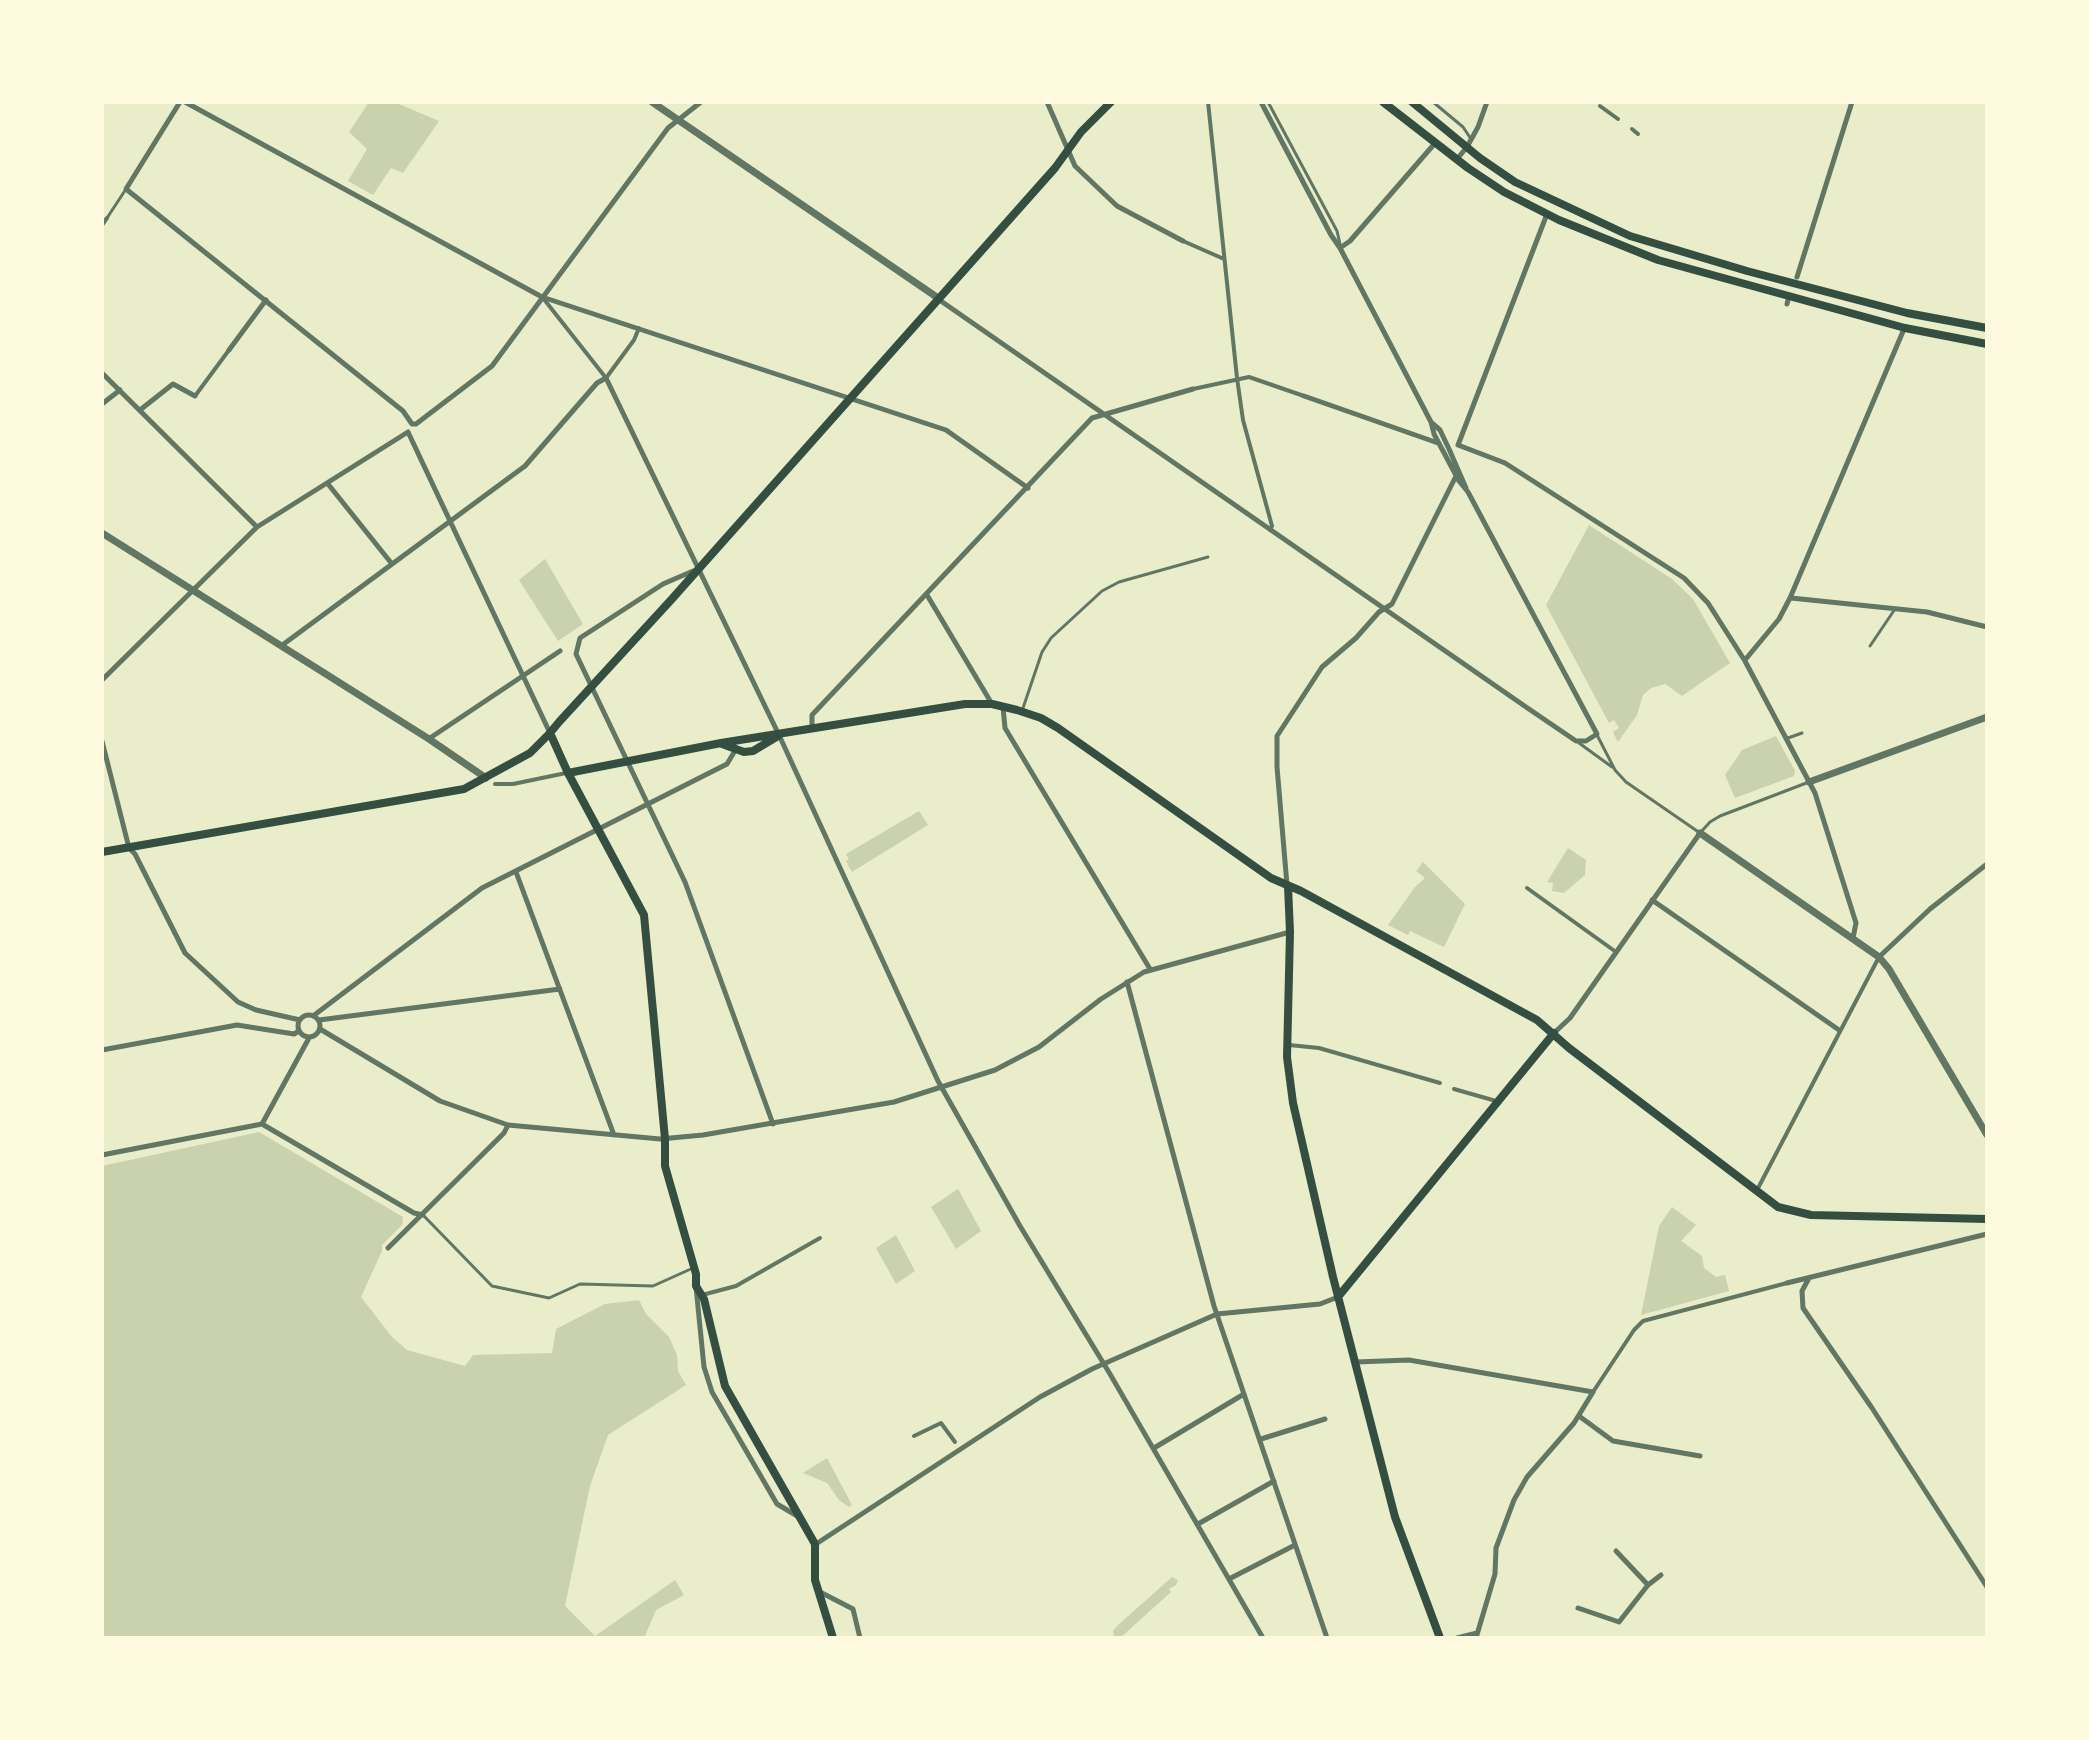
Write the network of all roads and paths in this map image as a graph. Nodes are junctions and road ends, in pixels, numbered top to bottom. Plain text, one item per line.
1 (182, 102) edge
2 (652, 102) edge
3 (701, 102) edge
4 (1047, 102) edge
5 (1111, 102) edge
6 (1208, 102) edge
7 (1261, 102) edge
8 (1268, 102) edge
9 (1383, 102) edge
10 (1412, 102) edge
11 (1433, 102) edge
12 (1487, 102) edge
13 (1852, 102) edge
14 (1600, 106) dead end
15 (1618, 119) dead end
16 (678, 120) junction
17 (1632, 129) dead end
18 (1638, 134) dead end
19 (1436, 142) junction
20 (1469, 143) junction
21 (1068, 152) junction
22 (1457, 159) junction
23 (126, 189) junction
24 (1547, 214) junction
25 (107, 218) joint
26 (102, 225) edge
27 (1183, 241) joint
28 (1340, 248) junction
29 (1224, 259) junction
30 (1797, 277) dead end
31 (542, 297) junction
32 (938, 298) junction
33 (266, 300) junction
34 (639, 328) junction
35 (1987, 328) edge
36 (1904, 330) junction
37 (1986, 348) edge
38 (229, 350) joint
39 (102, 373) edge
40 (606, 378) junction
41 (1237, 378) junction
42 (1193, 389) joint
43 (120, 390) junction
44 (195, 396) joint
45 (1304, 396) joint
46 (850, 398) junction
47 (102, 404) edge
48 (140, 410) junction
49 (1104, 414) junction
50 (1431, 422) junction
51 (1439, 443) junction
52 (1458, 445) junction
53 (1449, 449) junction
54 (1456, 475) junction
55 (328, 484) junction
56 (1028, 488) junction
57 (1466, 489) junction
58 (451, 519) junction
59 (257, 527) junction
60 (1270, 531) junction
61 (102, 533) edge
62 (1208, 557) dead end
63 (392, 564) junction
64 (700, 568) junction
65 (194, 591) junction
66 (927, 595) junction
67 (1790, 598) junction
68 (1895, 608) junction
69 (1385, 610) junction
70 (1987, 627) edge
71 (281, 646) junction
72 (1870, 646) dead end
73 (560, 651) dead end
74 (1745, 661) junction
75 (523, 675) junction
76 (102, 680) edge
77 (592, 686) junction
78 (992, 704) junction
79 (1003, 706) junction
80 (1022, 711) junction
81 (1987, 717) edge
82 (812, 729) junction
83 (550, 733) junction
84 (1802, 733) dead end
85 (1597, 734) junction
86 (779, 735) junction
87 (1788, 738) junction
88 (429, 739) junction
89 (102, 741) edge
90 (1576, 741) junction
91 (737, 745) junction
92 (627, 761) junction
93 (1615, 770) junction
94 (568, 773) junction
95 (486, 778) junction
96 (1809, 782) junction
97 (495, 784) dead end
98 (647, 805) junction
99 (599, 830) junction
100 (1700, 833) junction
101 (129, 848) junction
102 (102, 852) edge
103 (1987, 864) edge
104 (516, 872) junction
105 (1288, 886) junction
106 (1527, 888) dead end
107 (1652, 900) junction
108 (1290, 932) junction
109 (1853, 938) junction
110 (1616, 952) junction
111 (1879, 957) junction
112 (1150, 969) junction
113 (1127, 982) junction
114 (560, 989) junction
115 (316, 1018) junction
116 (300, 1020) junction
117 (320, 1029) junction
118 (1839, 1030) junction
119 (299, 1031) junction
120 (1554, 1033) junction
121 (309, 1038) junction
122 (1287, 1045) junction
123 (102, 1050) edge
124 (1440, 1083) dead end
125 (942, 1089) junction
126 (1454, 1089) dead end
127 (1496, 1101) junction
128 (262, 1124) junction
129 (773, 1124) junction
130 (508, 1125) junction
131 (614, 1135) junction
132 (1987, 1135) edge
133 (665, 1139) junction
134 (102, 1155) edge
135 (1756, 1192) junction
136 (423, 1215) junction
137 (1987, 1219) edge
138 (1987, 1234) edge
139 (820, 1238) dead end
140 (388, 1248) dead end
141 (694, 1268) junction
142 (1809, 1278) junction
143 (1791, 1282) joint
144 (696, 1286) junction
145 (702, 1295) junction
146 (1338, 1297) junction
147 (1217, 1314) junction
148 (1355, 1361) junction
149 (1103, 1364) junction
150 (1593, 1392) junction
151 (1244, 1394) junction
152 (1578, 1416) junction
153 (1325, 1419) dead end
154 (914, 1436) dead end
155 (1261, 1439) junction
156 (955, 1442) dead end
157 (1154, 1448) junction
158 (1700, 1456) dead end
159 (1274, 1481) junction
160 (799, 1517) junction
161 (1198, 1524) junction
162 (815, 1544) junction
163 (1295, 1545) junction
164 (1616, 1551) dead end
165 (1661, 1575) dead end
166 (1229, 1579) junction
167 (1648, 1585) junction
168 (1987, 1587) edge
169 (820, 1592) junction
170 (1578, 1608) dead end
171 (1477, 1635) edge
172 (833, 1638) edge
173 (860, 1638) edge
174 (1263, 1638) edge
175 (1327, 1638) edge
176 (1440, 1638) edge
177 (1457, 1638) edge

1 - 23 street
1 - 31 street
2 - 16 street
3 - 16 street
4 - 21 street
5 - 21 main road
6 - 29 street
7 - 28 street
8 - 28 lane
9 - 19 main road
10 - 20 main road
11 - 20 lane
12 - 20 street
13 - 30 street
14 - 15 street
16 - 31 street
16 - 32 street
17 - 18 street
19 - 22 main road
19 - 28 street
20 - 22 street
20 - 35 main road
21 - 27 street
21 - 32 main road
22 - 24 main road
23 - 25 lane
23 - 33 street
24 - 36 main road
24 - 52 street
25 - 26 street
27 - 29 street
28 - 50 street
29 - 41 street
31 - 33 street
31 - 34 street
31 - 40 street
32 - 46 main road
32 - 49 street
33 - 38 street
34 - 40 street
34 - 46 street
36 - 37 main road
36 - 67 street
38 - 44 street
39 - 43 street
40 - 58 street
40 - 64 street
41 - 42 street
41 - 45 street
41 - 60 street
42 - 49 street
43 - 47 street
43 - 48 street
44 - 48 street
45 - 51 street
46 - 56 street
46 - 64 main road
48 - 59 street
49 - 56 street
49 - 60 street
50 - 51 street
50 - 53 street
51 - 54 street
52 - 53 street
52 - 74 street
53 - 57 street
54 - 57 street
54 - 69 street
55 - 58 street
55 - 59 street
55 - 63 street
56 - 66 street
57 - 85 street
58 - 63 street
58 - 75 street
59 - 65 street
60 - 69 street
61 - 65 street
62 - 80 lane
63 - 71 street
64 - 77 main road
64 - 77 street
64 - 86 street
65 - 71 street
65 - 76 street
66 - 78 street
66 - 82 street
67 - 68 street
67 - 74 street
68 - 70 street
68 - 72 lane
69 - 90 street
69 - 105 street
71 - 88 street
73 - 75 street
74 - 87 street
75 - 83 street
75 - 88 street
77 - 83 main road
77 - 92 street
78 - 79 main road
78 - 82 main road
79 - 80 main road
79 - 112 street
80 - 105 main road
81 - 96 street
82 - 86 main road
83 - 94 main road
83 - 95 main road
84 - 87 lane
85 - 90 street
85 - 93 lane
86 - 91 main road
86 - 125 street
87 - 96 street
88 - 95 street
89 - 101 street
90 - 93 lane
91 - 92 main road
91 - 98 street
92 - 94 main road
92 - 98 street
93 - 100 lane
94 - 97 street
94 - 99 main road
95 - 101 main road
96 - 100 lane
96 - 109 street
98 - 99 street
98 - 129 street
99 - 104 street
99 - 133 main road
100 - 107 street
100 - 109 street
101 - 102 main road
101 - 116 street
103 - 111 street
104 - 114 street
104 - 115 street
105 - 108 main road
105 - 120 main road
106 - 110 street
107 - 110 street
107 - 118 street
108 - 112 street
108 - 122 main road
109 - 111 street
110 - 120 street
111 - 118 street
111 - 132 street
112 - 113 street
113 - 125 street
113 - 147 street
114 - 115 street
114 - 131 street
115 - 116 street
115 - 117 street
116 - 119 street
117 - 121 street
117 - 130 street
118 - 135 street
119 - 121 street
119 - 123 street
120 - 127 main road
120 - 135 main road
121 - 128 street
122 - 124 street
122 - 146 main road
125 - 129 street
125 - 149 street
126 - 127 street
127 - 146 main road
128 - 134 street
128 - 136 street
129 - 133 street
130 - 131 street
130 - 136 street
131 - 133 street
133 - 141 main road
135 - 137 main road
136 - 140 street
136 - 141 lane
138 - 142 street
139 - 145 street
141 - 144 main road
142 - 143 street
142 - 168 street
143 - 150 street
144 - 145 main road
144 - 160 street
145 - 160 main road
146 - 147 street
146 - 148 main road
147 - 149 street
147 - 151 street
148 - 150 street
148 - 176 main road
149 - 157 street
149 - 162 street
150 - 152 street
151 - 155 street
151 - 157 street
152 - 158 street
152 - 171 street
153 - 155 street
154 - 156 street
155 - 159 street
157 - 161 street
159 - 161 street
159 - 163 street
160 - 162 main road
161 - 166 street
162 - 169 main road
163 - 166 street
163 - 175 street
164 - 167 street
165 - 167 street
166 - 174 street
167 - 170 street
169 - 172 main road
169 - 173 street
171 - 177 street

